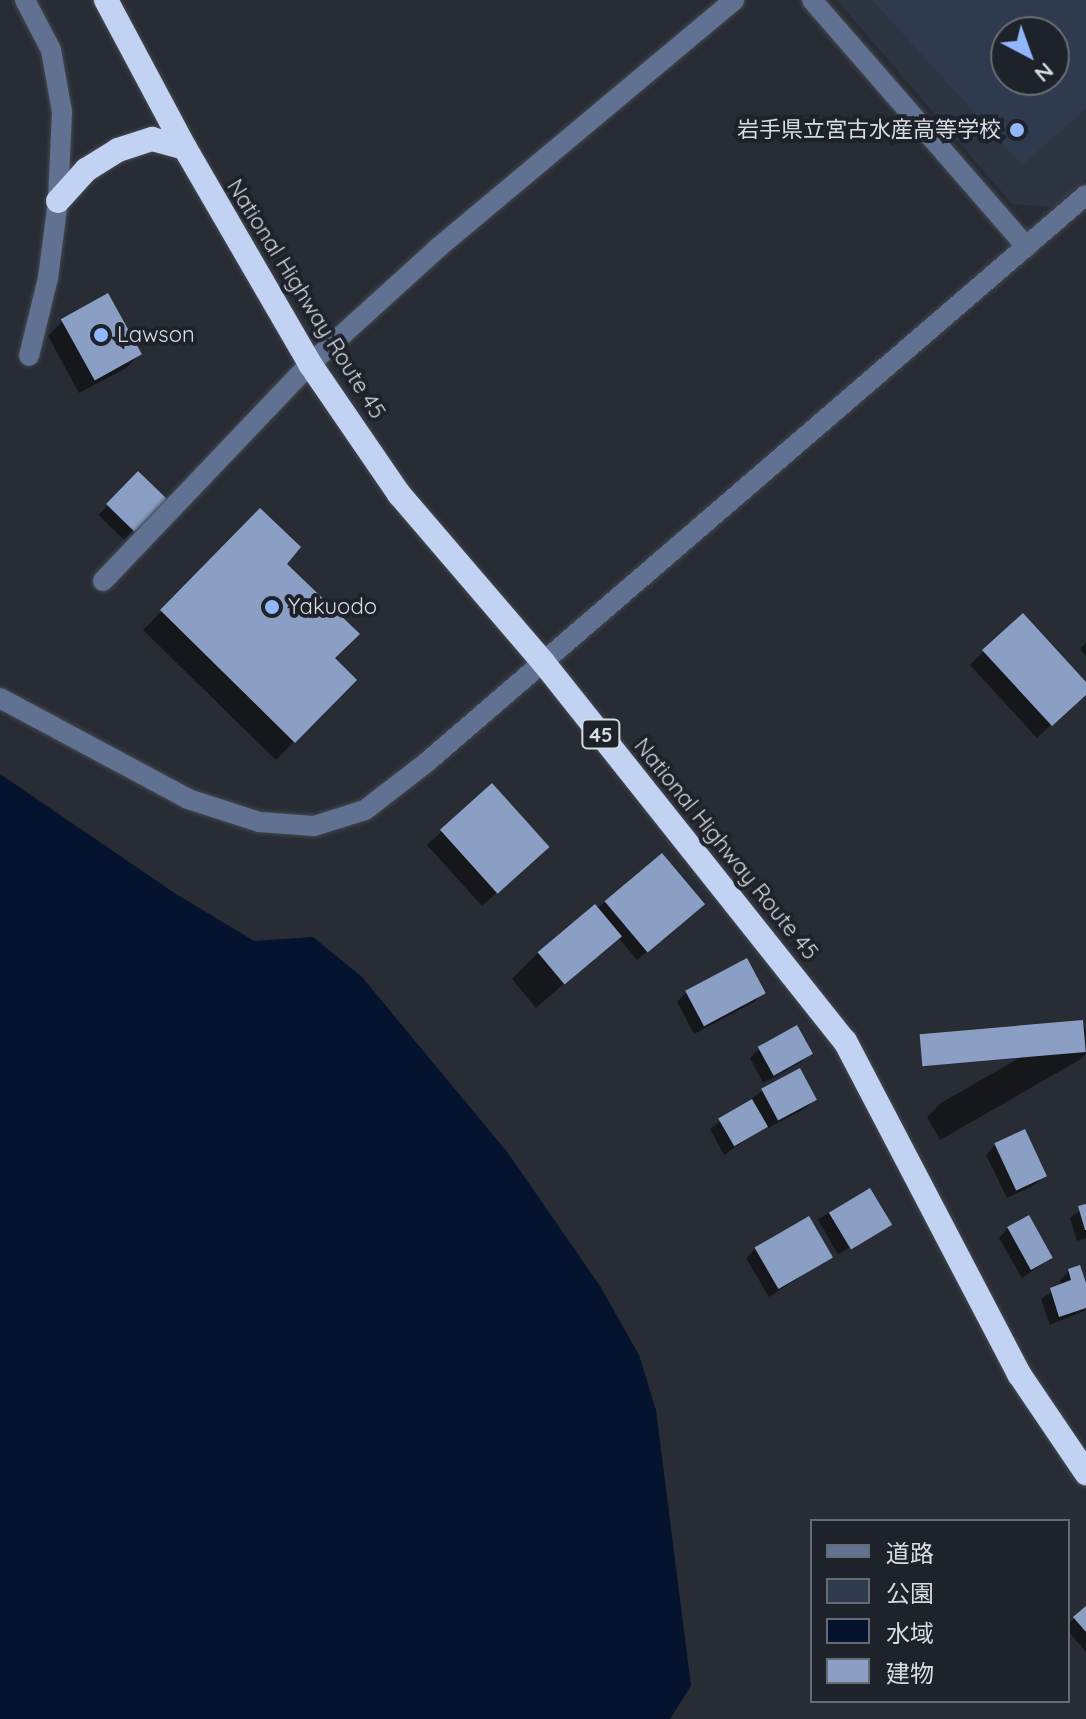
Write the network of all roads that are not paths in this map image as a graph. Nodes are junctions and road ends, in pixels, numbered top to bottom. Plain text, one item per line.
1 (25, 0) edge
2 (106, 0) edge
3 (734, 0) edge
4 (812, 0) edge
5 (185, 148) junction
6 (1086, 195) edge
7 (58, 201) junction
8 (1027, 247) junction
9 (29, 356) dead end
10 (310, 364) junction
11 (103, 581) dead end
12 (543, 662) junction
13 (0, 698) edge
14 (1086, 1473) edge

1 - 7 street
2 - 5 highway, National Highway Route 45 / 45
3 - 10 street
4 - 8 street
5 - 7 highway
5 - 10 highway, National Highway Route 45 / 45
6 - 8 street
7 - 9 street
8 - 12 street
10 - 11 street
10 - 12 highway, National Highway Route 45 / 45
12 - 13 street
12 - 14 highway, National Highway Route 45 / 45

